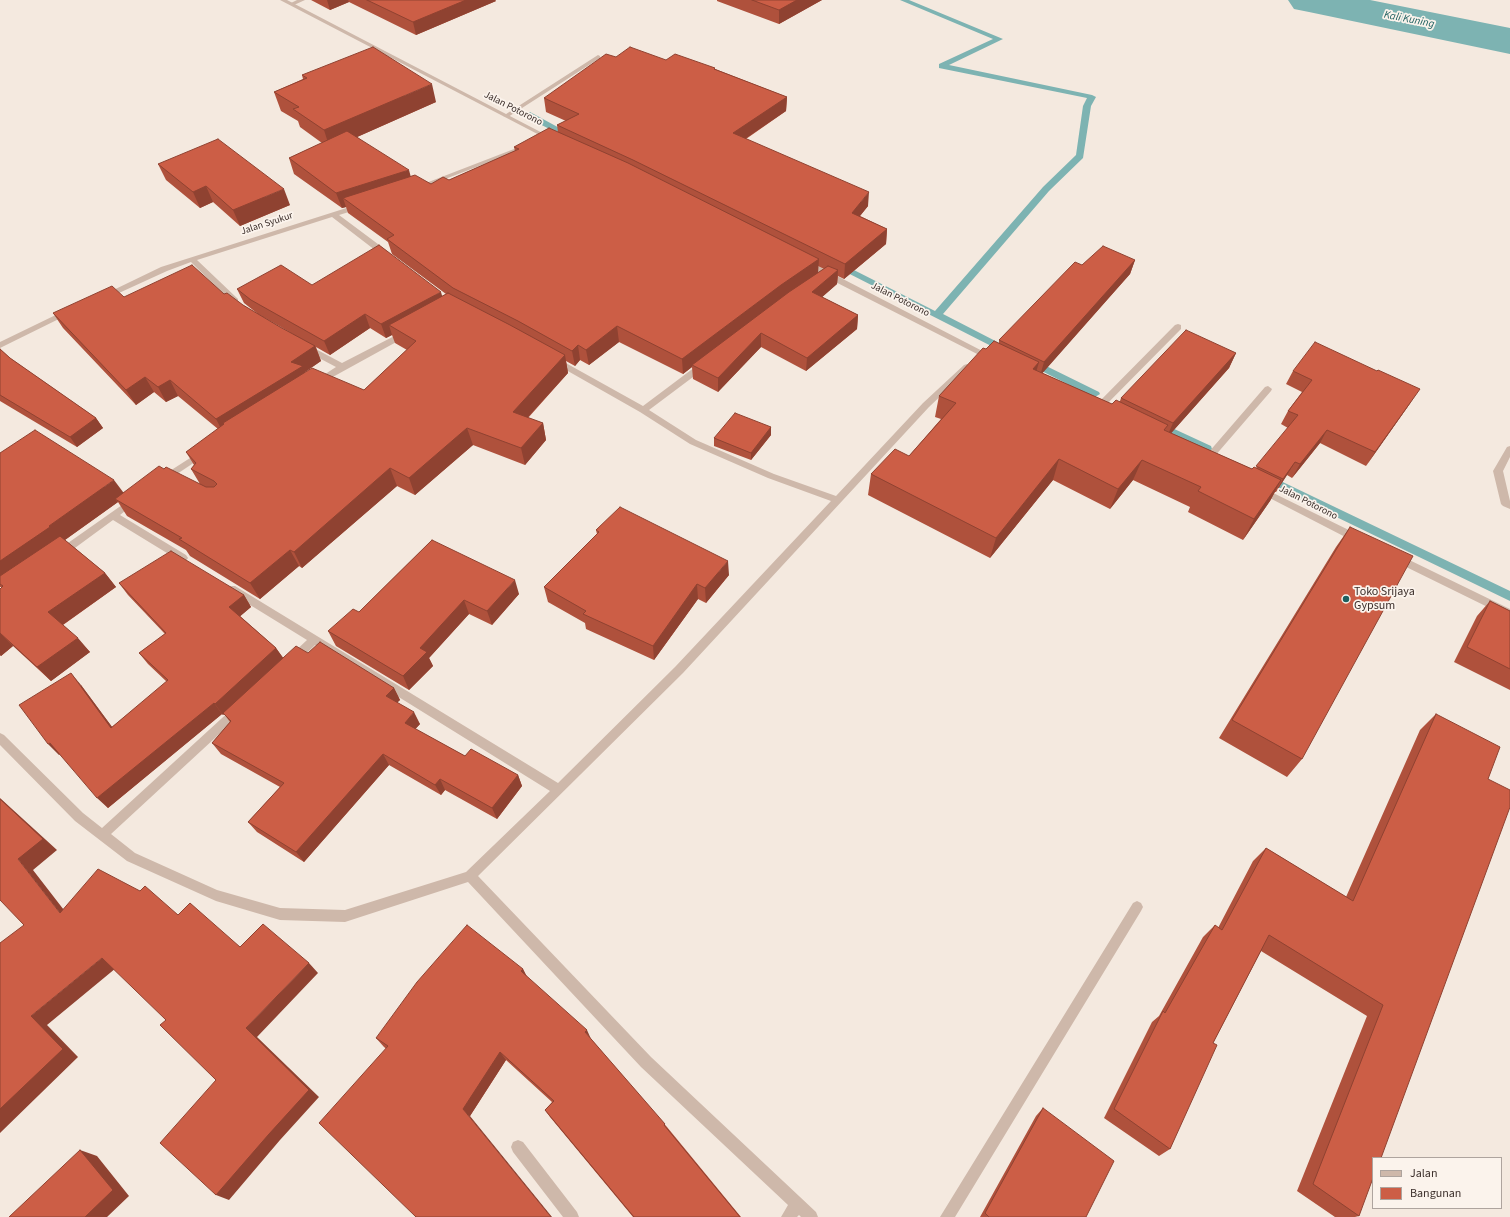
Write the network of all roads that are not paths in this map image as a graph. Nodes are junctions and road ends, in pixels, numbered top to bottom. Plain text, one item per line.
1 (283, 0) edge
2 (302, 0) edge
3 (292, 4) junction
4 (598, 57) dead end
5 (506, 116) junction
6 (546, 137) junction
7 (561, 144) edge
8 (412, 189) edge
9 (369, 203) edge
10 (333, 214) junction
11 (192, 259) junction
12 (799, 260) edge
13 (395, 261) edge
14 (98, 299) edge
15 (242, 307) edge
16 (76, 309) edge
17 (1178, 327) dead end
18 (413, 329) edge
19 (297, 343) edge
20 (0, 345) edge
21 (546, 354) edge
22 (982, 354) junction
23 (710, 359) edge
24 (996, 360) edge
25 (342, 367) junction
26 (312, 385) edge
27 (1268, 389) dead end
28 (1097, 409) edge
29 (643, 410) junction
30 (210, 449) edge
31 (1510, 449) edge
32 (1205, 462) edge
33 (170, 475) junction
34 (182, 481) edge
35 (157, 484) edge
36 (1254, 487) edge
37 (138, 497) edge
38 (837, 500) junction
39 (1510, 506) edge
40 (113, 515) junction
41 (1368, 544) edge
42 (1389, 554) edge
43 (52, 559) edge
44 (194, 565) edge
45 (221, 581) edge
46 (1510, 614) edge
47 (315, 639) junction
48 (286, 666) edge
49 (246, 703) edge
50 (0, 738) edge
51 (559, 790) junction
52 (102, 835) junction
53 (470, 876) junction
54 (1137, 907) dead end
55 (518, 1148) dead end
56 (798, 1204) junction
57 (572, 1217) edge
58 (788, 1217) edge
59 (811, 1217) edge
60 (947, 1217) edge

1 - 3 street, Jalan Potorono
2 - 3 street
3 - 5 street, Jalan Potorono
4 - 5 street
5 - 6 street, Jalan Potorono
6 - 7 street, Jalan Potorono
6 - 8 street
9 - 10 street, Jalan Syukur
10 - 11 street, Jalan Syukur
10 - 13 street
11 - 14 street, Jalan Syukur
11 - 15 street
12 - 22 street, Jalan Potorono
16 - 20 street
17 - 28 street
18 - 25 street
19 - 25 street
21 - 29 street
22 - 24 street, Jalan Potorono
22 - 38 street
23 - 29 street
25 - 26 street
27 - 32 street
29 - 38 street
30 - 33 street
31 - 39 street
33 - 34 street
33 - 35 street
36 - 41 street, Jalan Potorono
37 - 40 street
38 - 51 street
40 - 43 street
40 - 44 street
42 - 46 street
45 - 47 street
47 - 48 street
47 - 51 street
49 - 52 street
50 - 52 street
51 - 53 street
52 - 53 street
53 - 56 street
54 - 60 street
55 - 57 street
56 - 58 street
56 - 59 street

